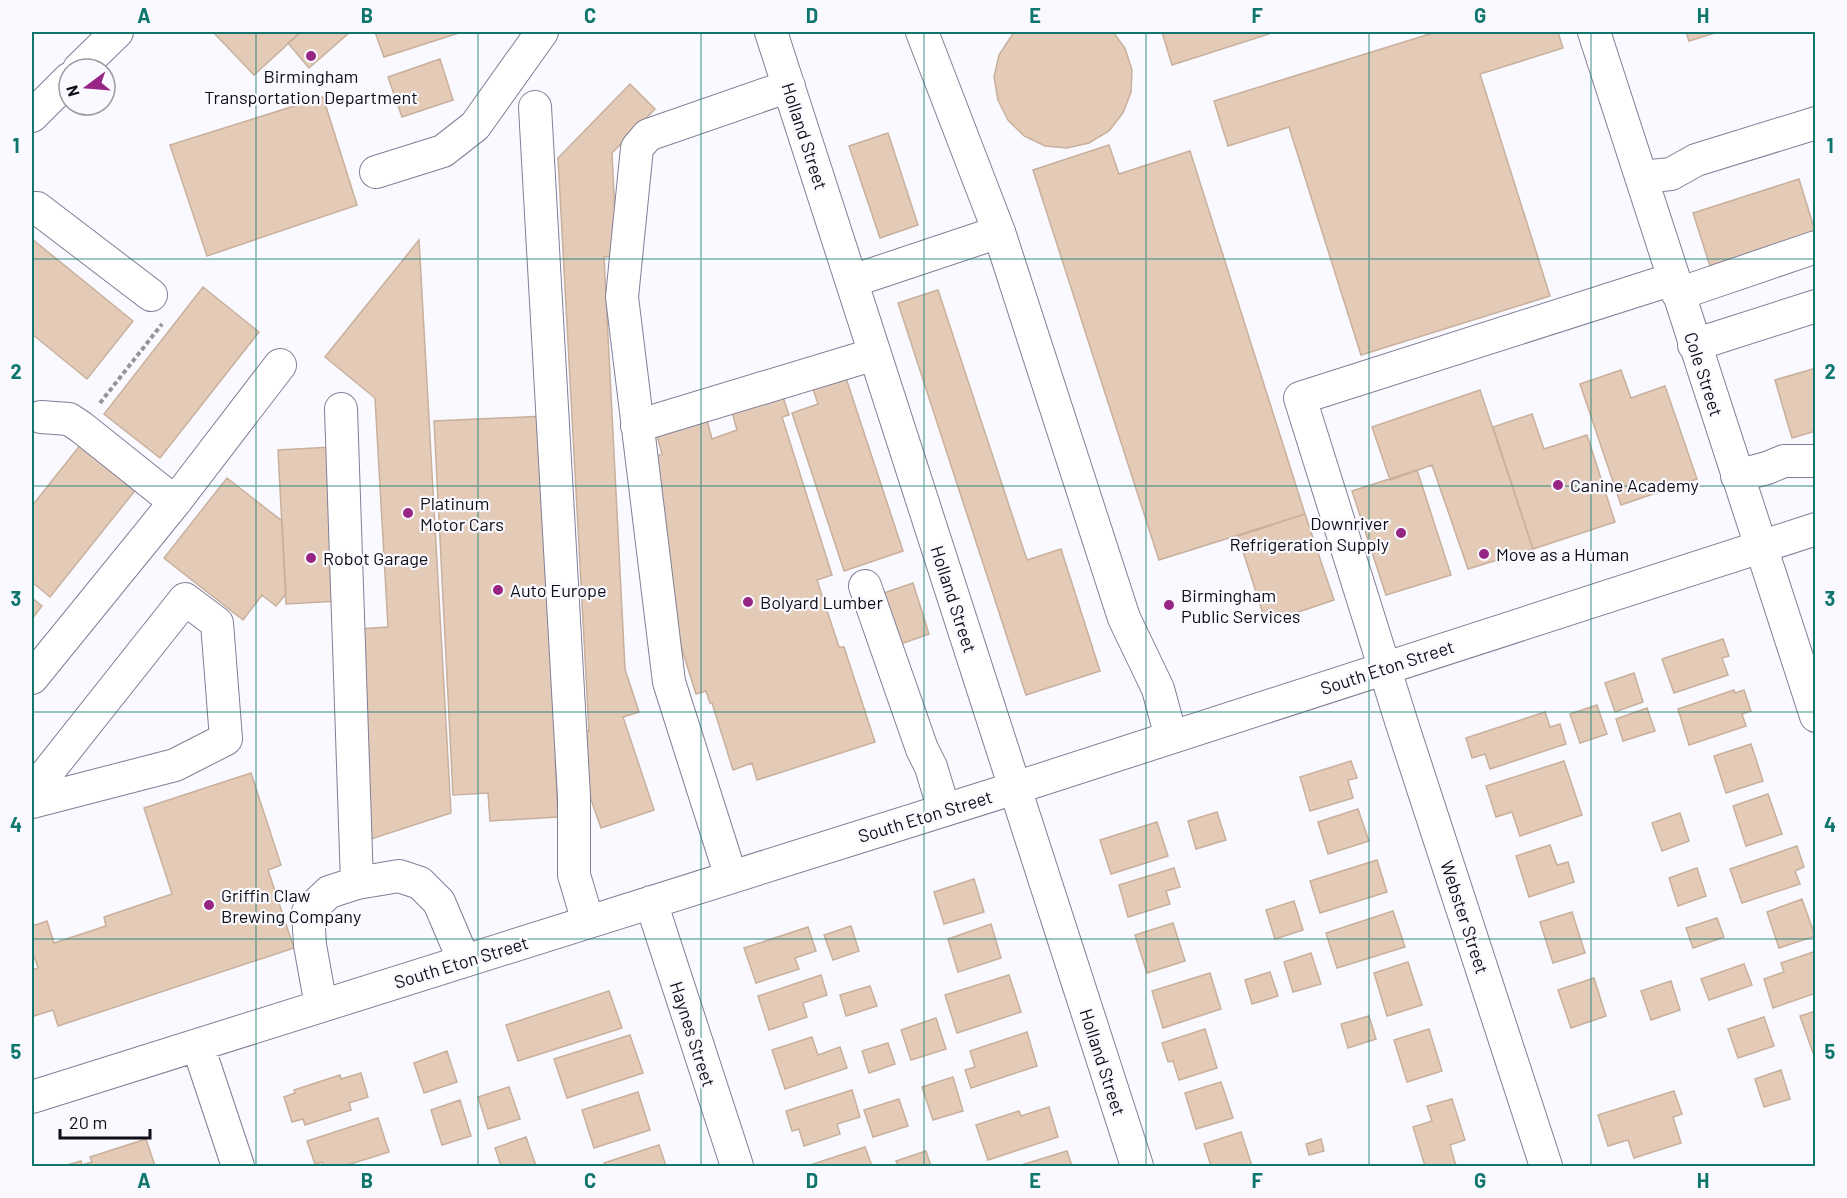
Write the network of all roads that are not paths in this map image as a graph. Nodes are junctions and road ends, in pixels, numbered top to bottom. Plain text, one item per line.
1 (117, 32) edge
2 (542, 32) edge
3 (771, 32) edge
4 (922, 32) edge
5 (1594, 32) edge
6 (91, 57) edge
7 (789, 86) junction
8 (57, 91) edge
9 (535, 107) dead end
10 (32, 116) edge
11 (1815, 123) edge
12 (376, 172) dead end
13 (1641, 177) junction
14 (32, 208) edge
15 (999, 232) junction
16 (1815, 247) edge
17 (852, 281) junction
18 (1676, 286) junction
19 (1815, 306) edge
20 (157, 308) road end
21 (1694, 345) junction
22 (875, 354) junction
23 (280, 365) dead end
24 (341, 409) dead end
25 (35, 418) edge
26 (637, 426) junction
27 (1815, 461) edge
28 (1737, 476) junction
29 (175, 502) junction
30 (1815, 529) edge
31 (1761, 546) junction
32 (866, 586) dead end
33 (1384, 667) junction
34 (32, 678) edge
35 (1815, 716) edge
36 (1171, 737) junction
37 (1015, 788) junction
38 (32, 792) edge
39 (32, 802) edge
40 (944, 810) junction
41 (731, 877) junction
42 (357, 882) junction
43 (651, 902) junction
44 (588, 922) junction
45 (464, 961) junction
46 (321, 1006) junction
47 (198, 1046) junction
48 (32, 1097) edge
49 (238, 1167) edge
50 (736, 1167) edge
51 (1137, 1167) edge
52 (1546, 1167) edge

1 - 6 street
2 - 12 street
3 - 7 street, Holland Street
4 - 15 street
5 - 13 street, Cole Street
7 - 17 street, Holland Street
7 - 26 street
8 - 10 street
9 - 44 street
11 - 13 street
13 - 18 street, Cole Street
14 - 20 street
15 - 17 street
15 - 36 street
16 - 18 street
17 - 22 street, Holland Street
18 - 21 street, Cole Street
18 - 33 street, Webster Street
19 - 21 street
21 - 28 street, Cole Street
22 - 26 street
22 - 37 street, Holland Street
23 - 29 street
24 - 42 street
25 - 29 street
26 - 41 street
27 - 28 street
28 - 31 street, Cole Street
29 - 34 street
30 - 31 street, South Eton Street
31 - 33 street, South Eton Street
31 - 35 street, Cole Street
32 - 40 street
33 - 36 street, South Eton Street
33 - 52 street, Webster Street
36 - 37 street, South Eton Street
37 - 40 street, South Eton Street
37 - 51 street, Holland Street
38 - 39 street
40 - 41 street, South Eton Street
41 - 43 street, South Eton Street
42 - 45 street
42 - 46 street
43 - 44 street, South Eton Street
43 - 50 street, Haynes Street
44 - 45 street, South Eton Street
45 - 46 street, South Eton Street
46 - 47 street, South Eton Street
47 - 48 street, South Eton Street
47 - 49 street

